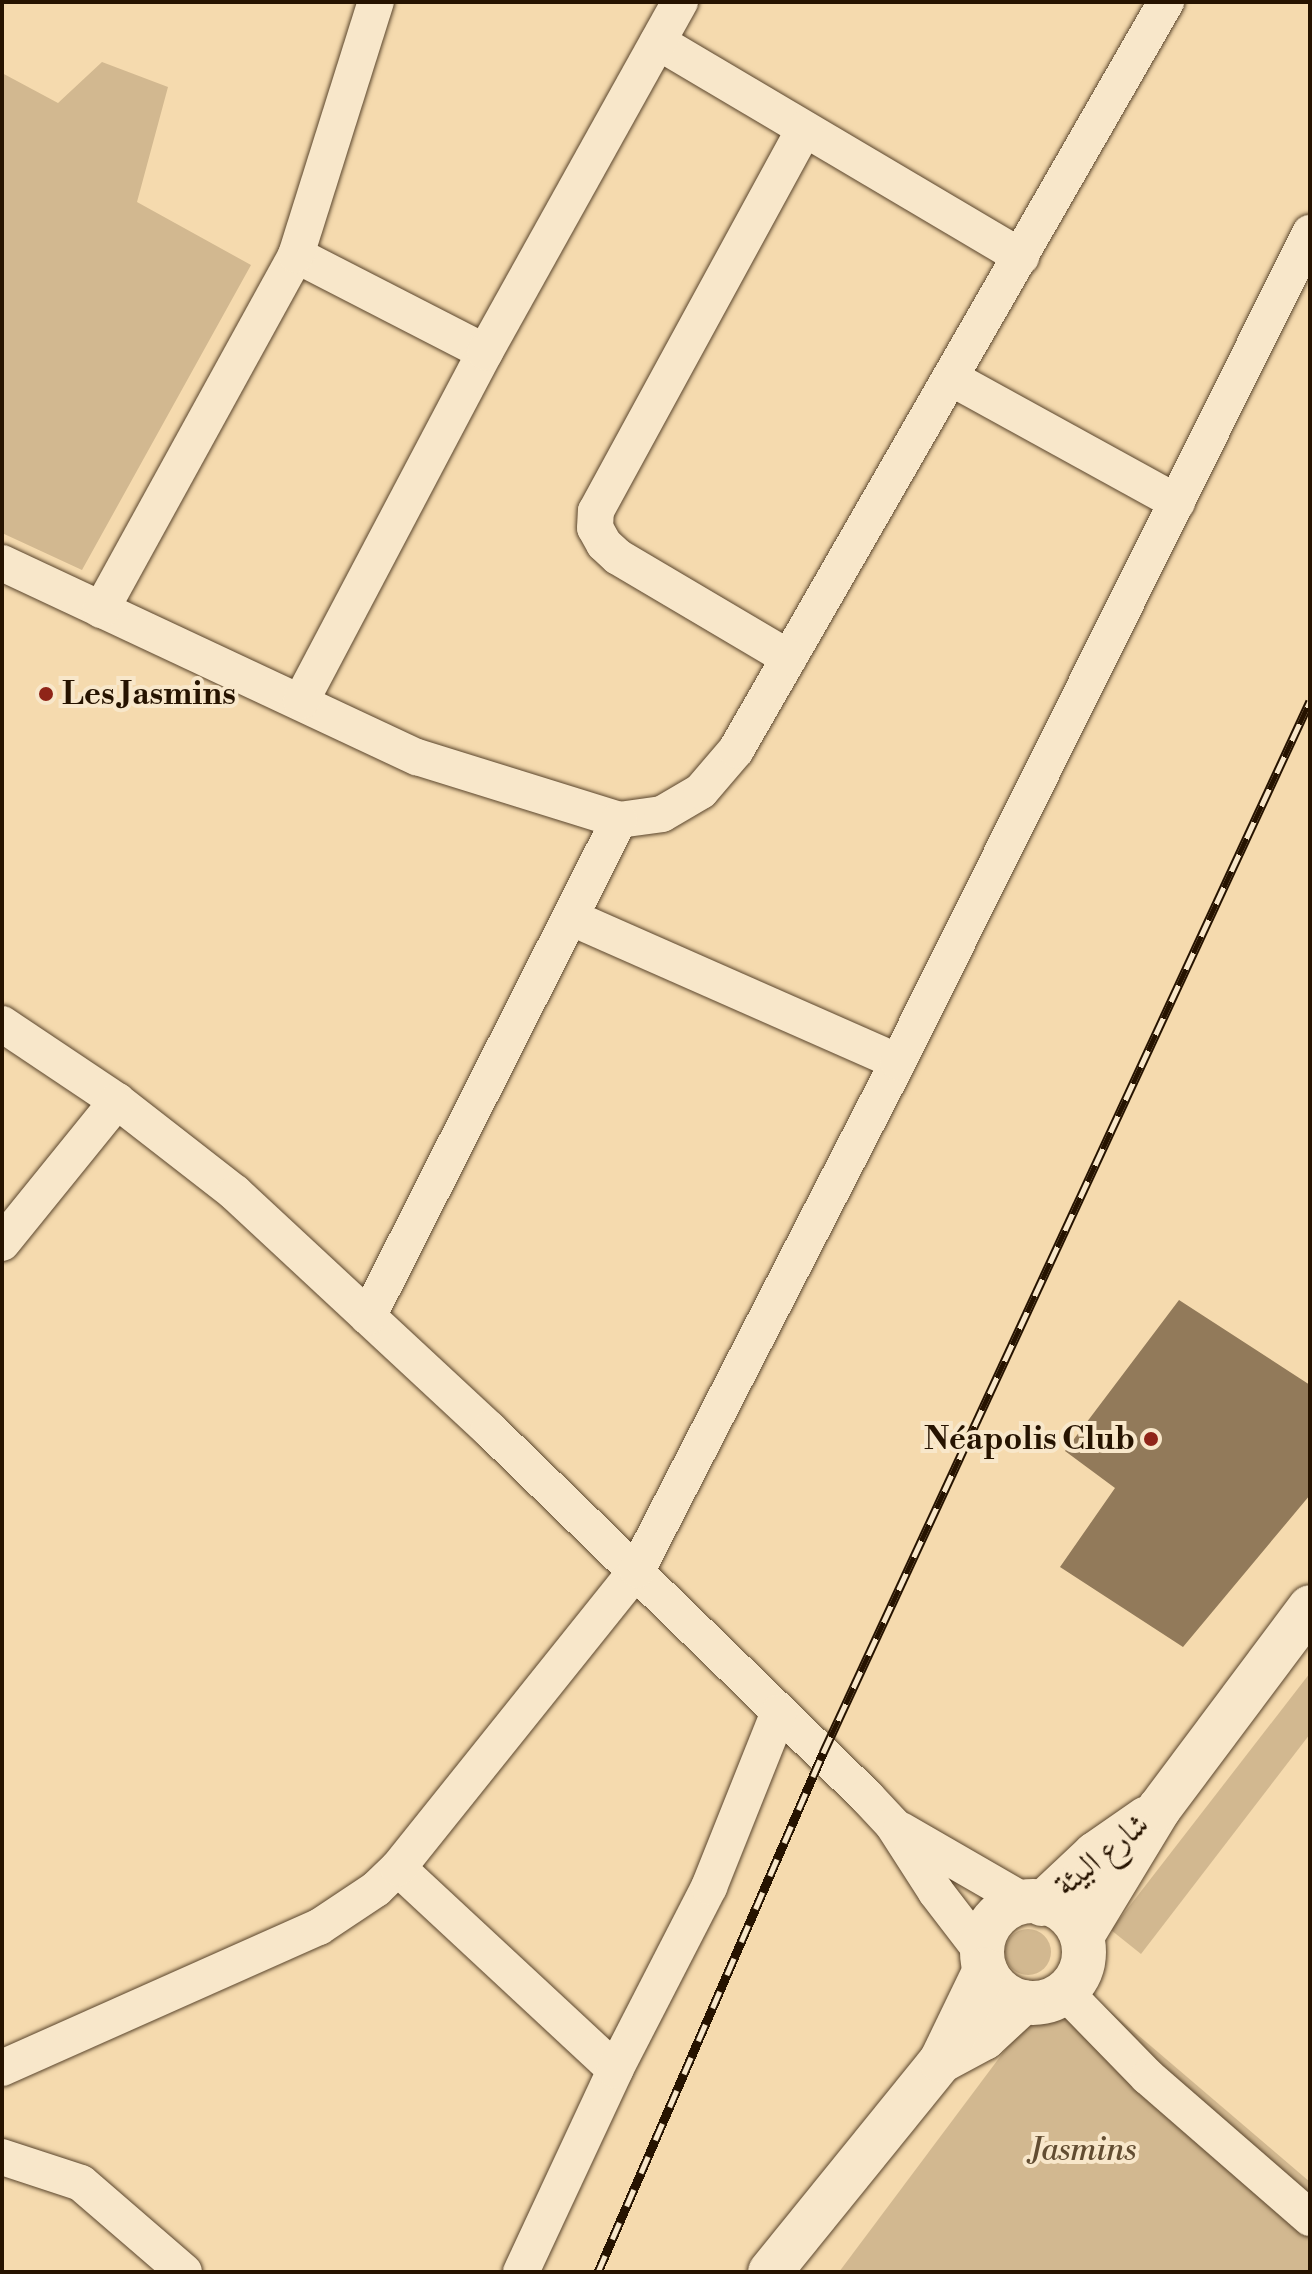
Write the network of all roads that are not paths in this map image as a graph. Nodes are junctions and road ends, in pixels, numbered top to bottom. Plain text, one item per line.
1 (376, 2) edge
2 (680, 2) edge
3 (1166, 2) edge
4 (658, 42) junction
5 (804, 129) junction
6 (1310, 233) edge
7 (296, 255) junction
8 (1021, 257) junction
9 (485, 352) junction
10 (951, 378) junction
11 (1177, 502) junction
12 (2, 563) edge
13 (101, 610) junction
14 (789, 658) junction
15 (301, 701) junction
16 (619, 820) junction
17 (572, 918) junction
18 (2, 1024) edge
19 (898, 1062) junction
20 (117, 1101) junction
21 (2, 1243) edge
22 (368, 1317) junction
23 (637, 1570) junction
24 (1310, 1607) edge
25 (779, 1712) junction
26 (1159, 1809) junction
27 (893, 1825) junction
28 (398, 1868) junction
29 (1033, 1903) junction
30 (1082, 1936) junction
31 (983, 1961) junction
32 (1065, 1992) junction
33 (1023, 2002) junction
34 (941, 2061) junction
35 (2, 2068) edge
36 (615, 2070) junction
37 (2, 2157) edge
38 (1310, 2218) edge
39 (184, 2272) edge
40 (521, 2272) edge
41 (770, 2272) edge

1 - 7 street
2 - 4 street
3 - 8 street
4 - 5 street
4 - 9 street
5 - 8 street
5 - 14 street
6 - 11 street
7 - 9 street
7 - 13 street
8 - 10 street
9 - 15 street
10 - 11 street
10 - 14 street
11 - 19 street
12 - 13 street
13 - 15 street
14 - 16 street
15 - 16 street
16 - 17 street
17 - 19 street
17 - 22 street
18 - 20 street
19 - 23 street
20 - 21 street
20 - 22 street
22 - 23 street
23 - 25 street
23 - 28 street
24 - 26 main road
25 - 27 street
25 - 36 street
26 - 29 main road, شارع البيئة
26 - 30 main road, شارع البيئة
27 - 29 street
27 - 31 street
28 - 35 street
28 - 36 street
29 - 30 main road
29 - 31 main road
30 - 32 main road
31 - 33 main road
31 - 34 main road
32 - 33 main road
32 - 38 street
33 - 34 main road
34 - 41 main road
36 - 40 street
37 - 39 street

